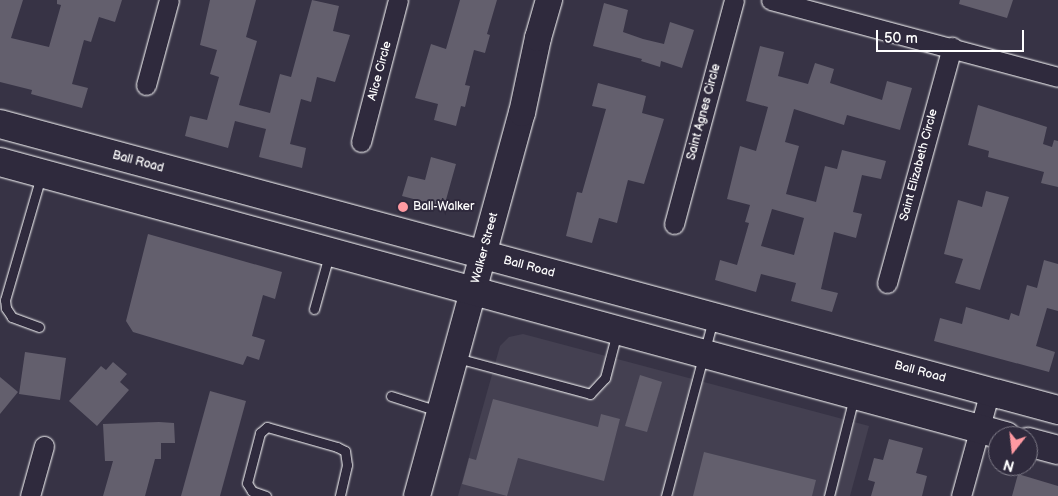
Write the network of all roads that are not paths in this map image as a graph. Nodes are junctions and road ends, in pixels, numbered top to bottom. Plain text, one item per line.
1 (169, 0) edge
2 (398, 0) edge
3 (549, 0) edge
4 (734, 0) edge
5 (771, 0) edge
6 (952, 47) junction
7 (1058, 77) edge
8 (146, 85) dead end
9 (0, 124) edge
10 (361, 142) dead end
11 (0, 162) edge
12 (42, 174) junction
13 (674, 224) dead end
14 (330, 252) junction
15 (483, 255) junction
16 (887, 283) dead end
17 (474, 291) junction
18 (314, 310) dead end
19 (714, 316) junction
20 (39, 327) dead end
21 (618, 330) junction
22 (704, 353) junction
23 (455, 358) junction
24 (990, 391) junction
25 (855, 395) junction
26 (391, 396) dead end
27 (1058, 410) edge
28 (440, 411) junction
29 (979, 428) junction
30 (988, 431) edge
31 (1038, 445) edge
32 (44, 446) dead end
33 (1058, 450) edge
34 (30, 496) edge
35 (266, 496) edge
36 (340, 496) edge
37 (417, 496) edge
38 (666, 496) edge
39 (829, 496) edge
40 (961, 496) edge

1 - 8 street
2 - 10 street, Alice Circle
3 - 15 main road, Walker Street
4 - 13 street, Saint Agnes Circle
5 - 6 street
6 - 7 street
6 - 16 street, Saint Elizabeth Circle
9 - 15 main road, Ball Road
11 - 12 main road
12 - 14 main road
12 - 20 lane
14 - 17 main road
14 - 18 lane
15 - 17 main road, Walker Street
15 - 19 main road, Ball Road
17 - 21 main road
17 - 23 main road, Walker Street
19 - 22 lane
19 - 24 main road, Ball Road
21 - 22 main road
21 - 23 lane
22 - 25 main road
22 - 38 lane
23 - 28 main road, Walker Street
24 - 27 main road, Ball Road
24 - 29 street
25 - 29 main road
25 - 39 lane
26 - 28 lane
28 - 37 main road, Walker Street
29 - 30 main road
29 - 40 street
31 - 33 main road
32 - 34 street
35 - 36 lane

